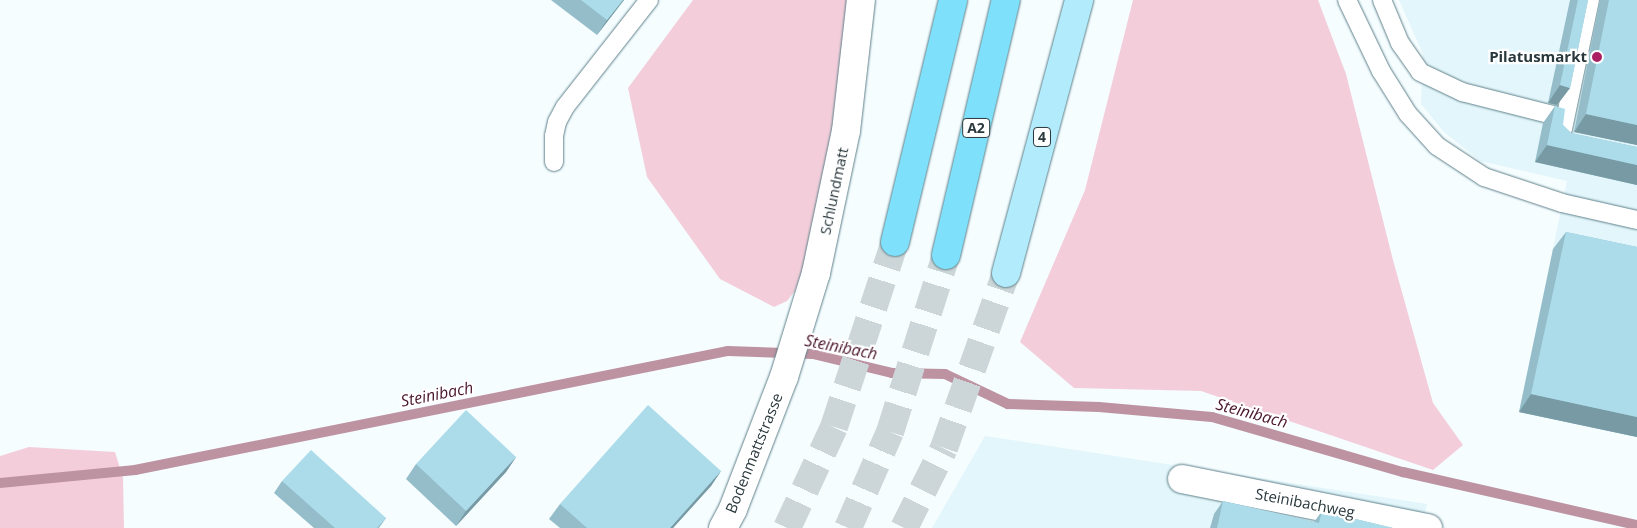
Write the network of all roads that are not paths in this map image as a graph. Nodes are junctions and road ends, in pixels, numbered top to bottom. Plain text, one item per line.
1 (648, 0) edge
2 (861, 0) edge
3 (953, 0) edge
4 (1006, 0) edge
5 (1079, 0) edge
6 (1347, 0) edge
7 (1382, 0) edge
8 (1590, 0) edge
9 (1565, 118) junction
10 (1570, 142) edge
11 (554, 162) dead end
12 (1637, 220) edge
13 (895, 242) tunnel mouth
14 (946, 255) tunnel mouth
15 (1006, 274) tunnel mouth
16 (784, 377) joint
17 (1182, 479) dead end
18 (723, 528) edge
19 (1428, 528) edge

1 - 11 lane
2 - 16 street, Schlundmatt
3 - 13 highway
4 - 14 highway, A2
5 - 15 main road, 4
6 - 12 lane
7 - 9 lane
8 - 9 lane
9 - 10 lane
16 - 18 street, Bodenmattstrasse
17 - 19 street, Steinibachweg

